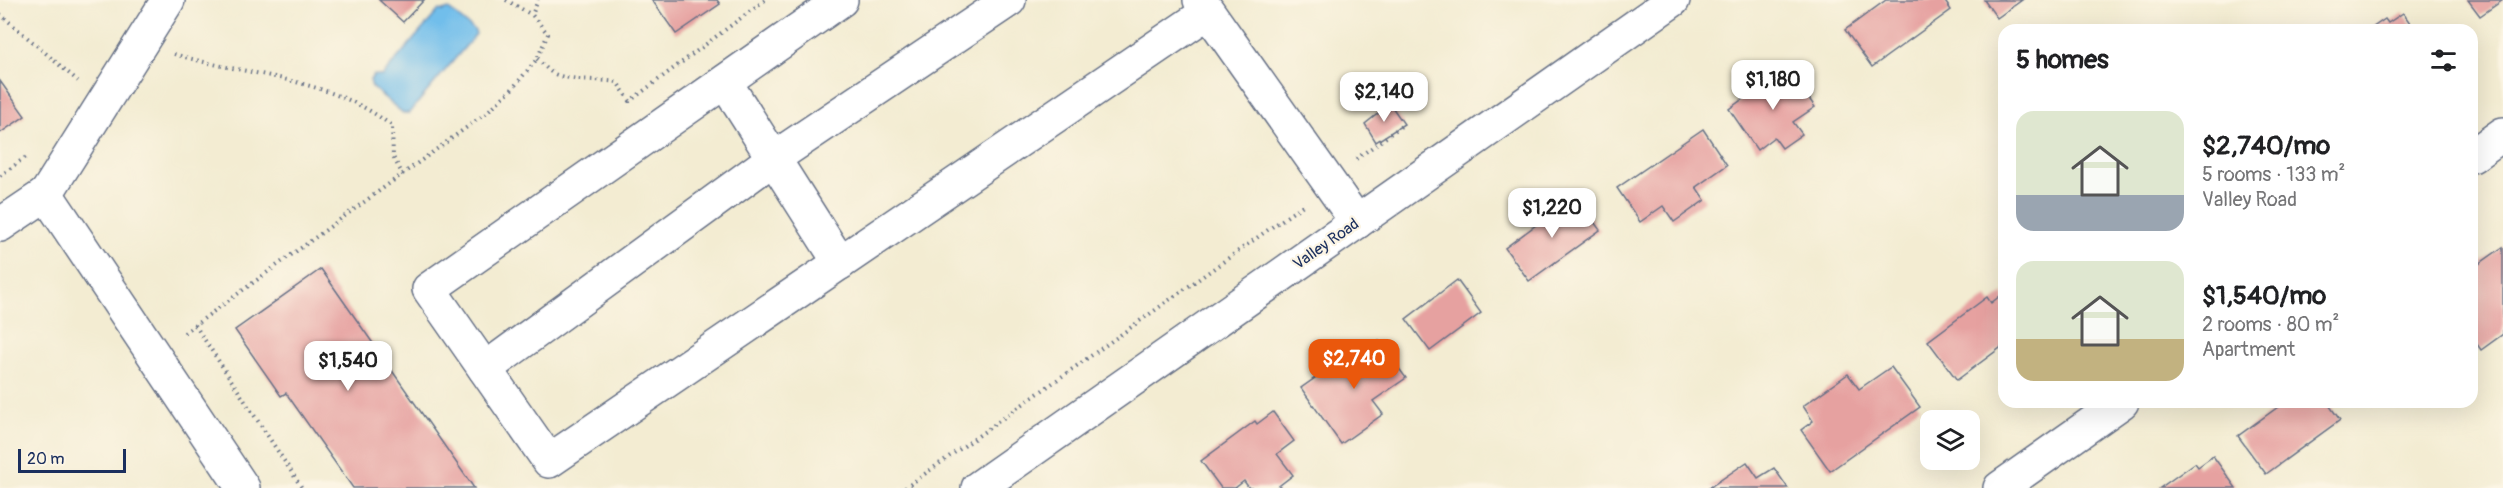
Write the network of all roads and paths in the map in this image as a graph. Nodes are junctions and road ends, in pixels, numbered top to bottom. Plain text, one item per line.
1 (168, 0) edge
2 (506, 0) edge
3 (538, 0) edge
4 (765, 0) edge
5 (841, 0) edge
6 (1009, 0) edge
7 (1673, 0) edge
8 (1204, 6) edge
9 (0, 14) edge
10 (532, 15) junction
11 (143, 39) junction
12 (537, 58) junction
13 (725, 81) junction
14 (108, 94) junction
15 (1404, 124) dead end
16 (2503, 134) edge
17 (2478, 152) edge
18 (27, 156) dead end
19 (774, 158) junction
20 (403, 175) junction
21 (0, 176) edge
22 (1328, 182) junction
23 (46, 194) junction
24 (1357, 222) junction
25 (0, 225) edge
26 (840, 263) junction
27 (195, 325) junction
28 (184, 333) dead end
29 (485, 369) junction
30 (2113, 408) edge
31 (243, 488) edge
32 (302, 488) edge
33 (905, 488) edge
34 (978, 488) edge
35 (2000, 488) edge

1 - 11 street
2 - 10 path
3 - 10 path
4 - 12 path
5 - 13 street
6 - 19 street
7 - 24 street, Valley Road
8 - 22 street
8 - 26 street
9 - 14 path
10 - 12 path
11 - 14 street
11 - 20 path
12 - 20 path
13 - 19 street
13 - 29 street
14 - 23 street
15 - 22 path
16 - 17 street
18 - 21 path
19 - 26 street
19 - 29 street
20 - 27 path
22 - 24 street
22 - 33 path
23 - 25 street
23 - 31 street
24 - 34 street, Valley Road
26 - 29 street
27 - 28 path
27 - 32 path
30 - 35 street

